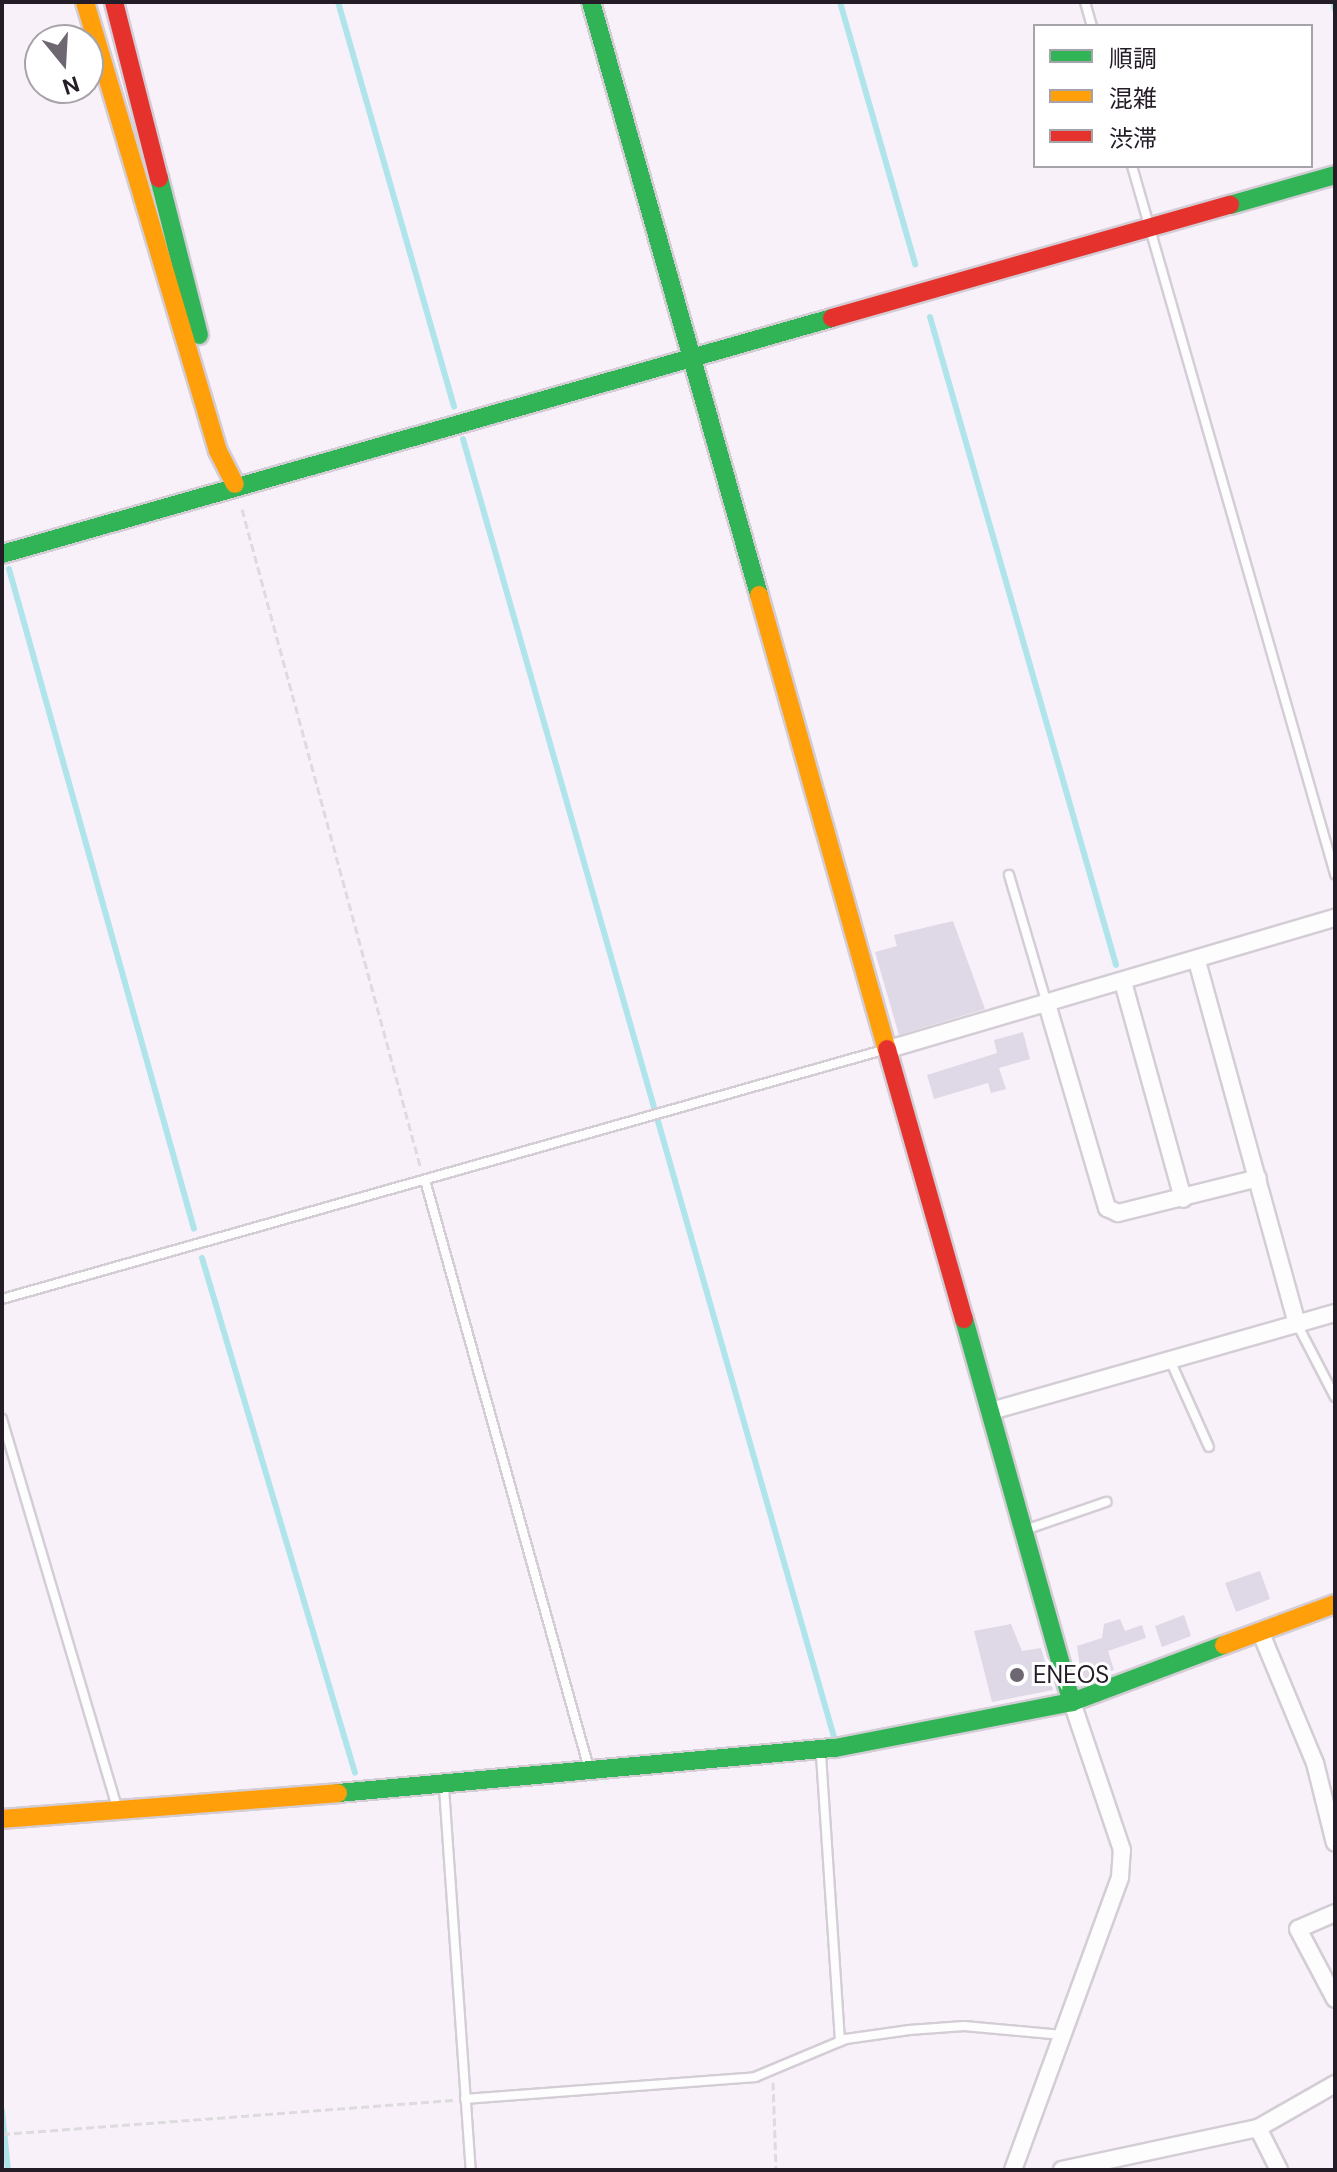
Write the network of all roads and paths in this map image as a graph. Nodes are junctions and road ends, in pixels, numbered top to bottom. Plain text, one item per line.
1 (85, 2) edge
2 (114, 2) edge
3 (591, 2) edge
4 (1085, 2) edge
5 (1091, 24) edge
6 (1133, 168) edge
7 (1335, 175) edge
8 (1149, 226) junction
9 (689, 356) junction
10 (235, 484) junction
11 (2, 554) edge
12 (1335, 874) edge
13 (1009, 875) dead end
14 (1335, 918) edge
15 (1197, 961) junction
16 (1123, 982) junction
17 (1047, 1004) junction
18 (889, 1049) junction
19 (1258, 1178) junction
20 (425, 1180) junction
21 (1183, 1199) junction
22 (2, 1299) edge
23 (1335, 1313) edge
24 (1297, 1324) junction
25 (1170, 1360) junction
26 (1335, 1397) edge
27 (991, 1411) junction
28 (2, 1419) edge
29 (1209, 1447) dead end
30 (1106, 1502) dead end
31 (1024, 1530) junction
32 (1335, 1604) edge
33 (1260, 1631) junction
34 (1072, 1702) junction
35 (821, 1750) junction
36 (590, 1773) junction
37 (445, 1783) junction
38 (118, 1810) junction
39 (2, 1819) edge
40 (1335, 1842) edge
41 (1335, 1913) edge
42 (1335, 1999) edge
43 (1064, 2036) junction
44 (840, 2041) junction
45 (772, 2070) junction
46 (1335, 2084) edge
47 (465, 2099) junction
48 (1258, 2128) junction
49 (2, 2134) edge
50 (471, 2170) edge
51 (776, 2170) edge
52 (1013, 2170) edge
53 (1062, 2170) edge
54 (1279, 2170) edge

1 - 10 street
2 - 10 street
3 - 9 street
4 - 5 lane
6 - 8 lane
7 - 8 street
8 - 9 street
8 - 12 lane
9 - 10 street
9 - 18 street
10 - 11 street
10 - 20 path
13 - 17 lane
14 - 15 street
15 - 16 street
15 - 19 street
16 - 17 street
16 - 21 street
17 - 18 street
17 - 21 street
18 - 20 lane
18 - 27 street
19 - 21 street
19 - 24 street
20 - 22 lane
20 - 36 lane
23 - 24 street
24 - 25 street
24 - 26 lane
25 - 27 street
25 - 29 lane
27 - 31 street
28 - 38 lane
30 - 31 lane
31 - 34 street
32 - 33 street
33 - 34 street
33 - 40 street
34 - 35 street
34 - 43 street
35 - 36 street
35 - 44 lane
36 - 37 street
37 - 38 street
37 - 47 lane
38 - 39 street
41 - 42 street
43 - 44 lane
43 - 52 street
44 - 45 lane
45 - 47 lane
45 - 51 path
46 - 48 street
47 - 49 path
47 - 50 lane
48 - 53 street
48 - 54 street

